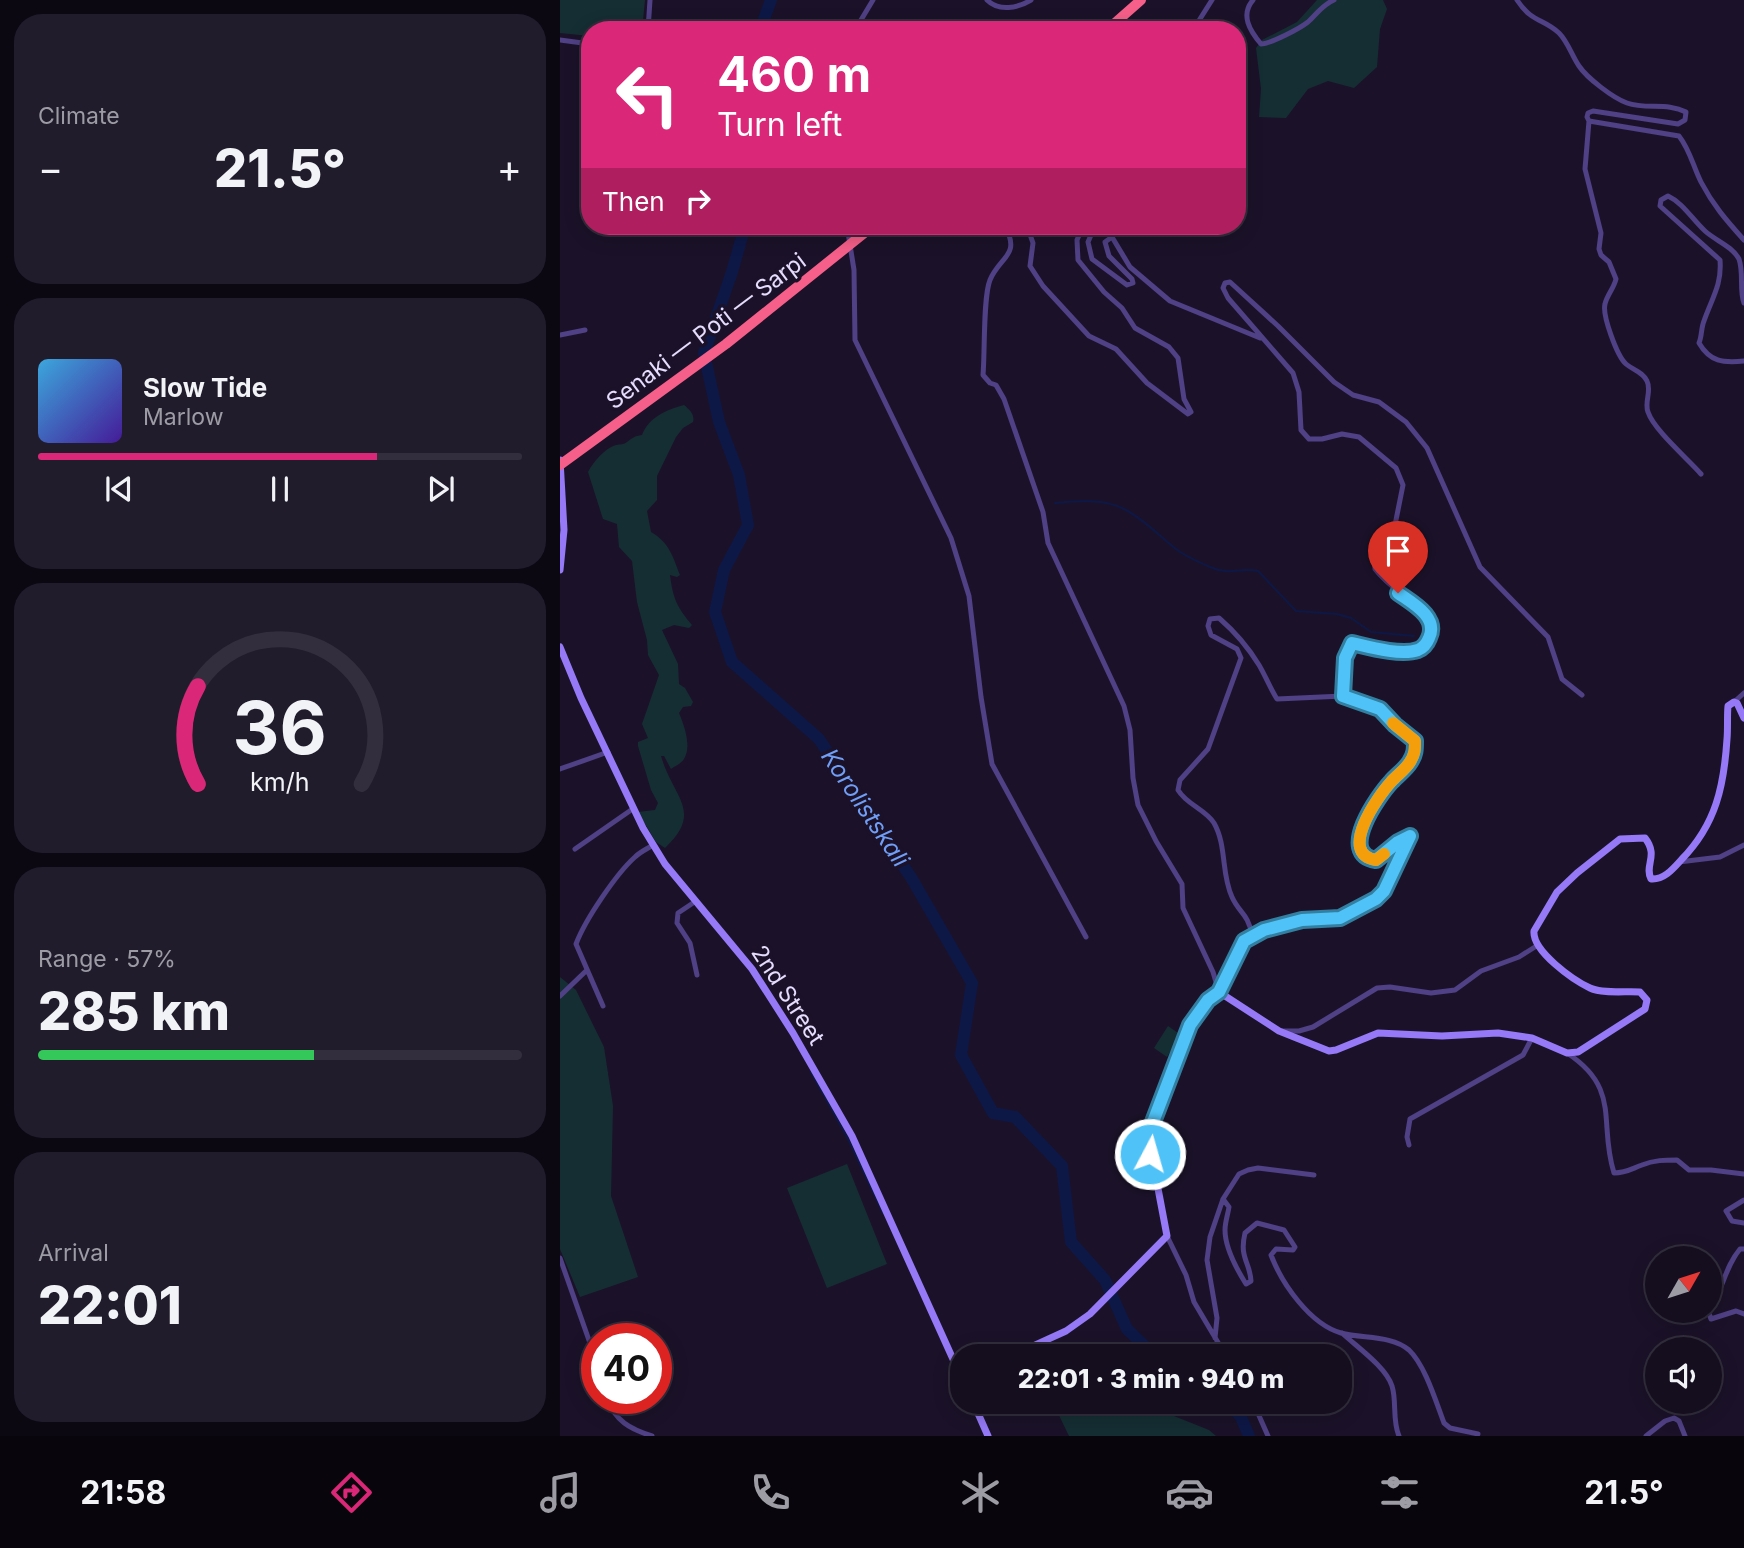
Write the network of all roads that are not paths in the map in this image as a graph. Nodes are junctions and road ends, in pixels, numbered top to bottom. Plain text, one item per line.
1 (650, 0) edge
2 (873, 0) edge
3 (987, 0) edge
4 (1031, 0) edge
5 (1141, 0) edge
6 (1212, 0) edge
7 (1253, 0) edge
8 (1334, 0) edge
9 (1517, 0) edge
10 (649, 21) edge
11 (860, 21) edge
12 (1117, 21) edge
13 (1199, 21) edge
14 (560, 40) edge
15 (581, 43) edge
16 (1589, 121) junction
17 (848, 235) edge
18 (862, 235) edge
19 (1010, 235) edge
20 (1030, 235) edge
21 (1079, 235) edge
22 (1091, 235) edge
23 (1744, 240) edge
24 (1744, 303) edge
25 (585, 330) dead end
26 (560, 335) edge
27 (1262, 338) junction
28 (1744, 361) edge
29 (560, 459) edge
30 (560, 465) edge
31 (1701, 474) dead end
32 (560, 570) edge
33 (560, 647) edge
34 (1744, 693) edge
35 (1582, 695) dead end
36 (1343, 696) junction
37 (1734, 702) junction
38 (1744, 718) edge
39 (608, 752) junction
40 (560, 769) edge
41 (634, 808) junction
42 (653, 845) junction
43 (1744, 845) edge
44 (575, 849) dead end
45 (1679, 862) junction
46 (696, 901) junction
47 (1252, 935) junction
48 (1086, 937) dead end
49 (1538, 945) junction
50 (587, 970) junction
51 (697, 975) dead end
52 (1219, 992) junction
53 (560, 996) edge
54 (603, 1006) dead end
55 (1279, 1031) junction
56 (1532, 1038) junction
57 (1567, 1053) junction
58 (1409, 1145) dead end
59 (1744, 1174) edge
60 (1314, 1175) dead end
61 (1223, 1199) junction
62 (1744, 1200) edge
63 (1744, 1223) edge
64 (1167, 1236) junction
65 (1744, 1249) edge
66 (560, 1258) edge
67 (568, 1279) junction
68 (1722, 1283) edge
69 (560, 1284) edge
70 (1744, 1314) edge
71 (1722, 1315) edge
72 (583, 1323) edge
73 (1342, 1333) junction
74 (1215, 1338) junction
75 (1037, 1344) edge
76 (1219, 1344) edge
77 (950, 1352) edge
78 (614, 1414) edge
79 (978, 1414) edge
80 (1258, 1414) edge
81 (1478, 1434) dead end
82 (652, 1436) edge
83 (988, 1436) edge
84 (1268, 1436) edge
85 (1399, 1436) edge
86 (1647, 1436) edge
87 (1685, 1436) edge

1 - 10 street
2 - 11 street
3 - 4 street
5 - 12 highway
6 - 13 street
7 - 8 street
9 - 16 street
14 - 15 street
16 - 23 street
16 - 31 street
17 - 48 street
18 - 30 highway, Senaki — Poti — Sarpi, bridge
19 - 52 street
20 - 21 street
22 - 27 street
24 - 28 street
25 - 26 street
27 - 35 street
27 - 36 street
29 - 32 street
33 - 39 street, 2nd Street
34 - 37 street
36 - 47 street
36 - 47 street
37 - 38 street
37 - 45 street
39 - 40 street
39 - 41 street, 2nd Street
41 - 42 street, 2nd Street
41 - 44 street
42 - 46 street, 2nd Street
42 - 50 street
43 - 45 street
45 - 49 street
46 - 51 street
46 - 77 street, 2nd Street
47 - 52 street
49 - 55 street
49 - 57 street
50 - 53 street
50 - 54 street
52 - 55 street
52 - 64 street
55 - 56 street
56 - 57 street
56 - 58 street
57 - 59 street
60 - 61 street
61 - 73 street
61 - 74 street
62 - 63 street
64 - 74 street
64 - 75 street
65 - 68 street
66 - 67 street
67 - 69 street
67 - 72 street
70 - 71 street
73 - 81 street
73 - 85 street
74 - 76 street
78 - 82 street
79 - 83 street
80 - 84 street
86 - 87 street

